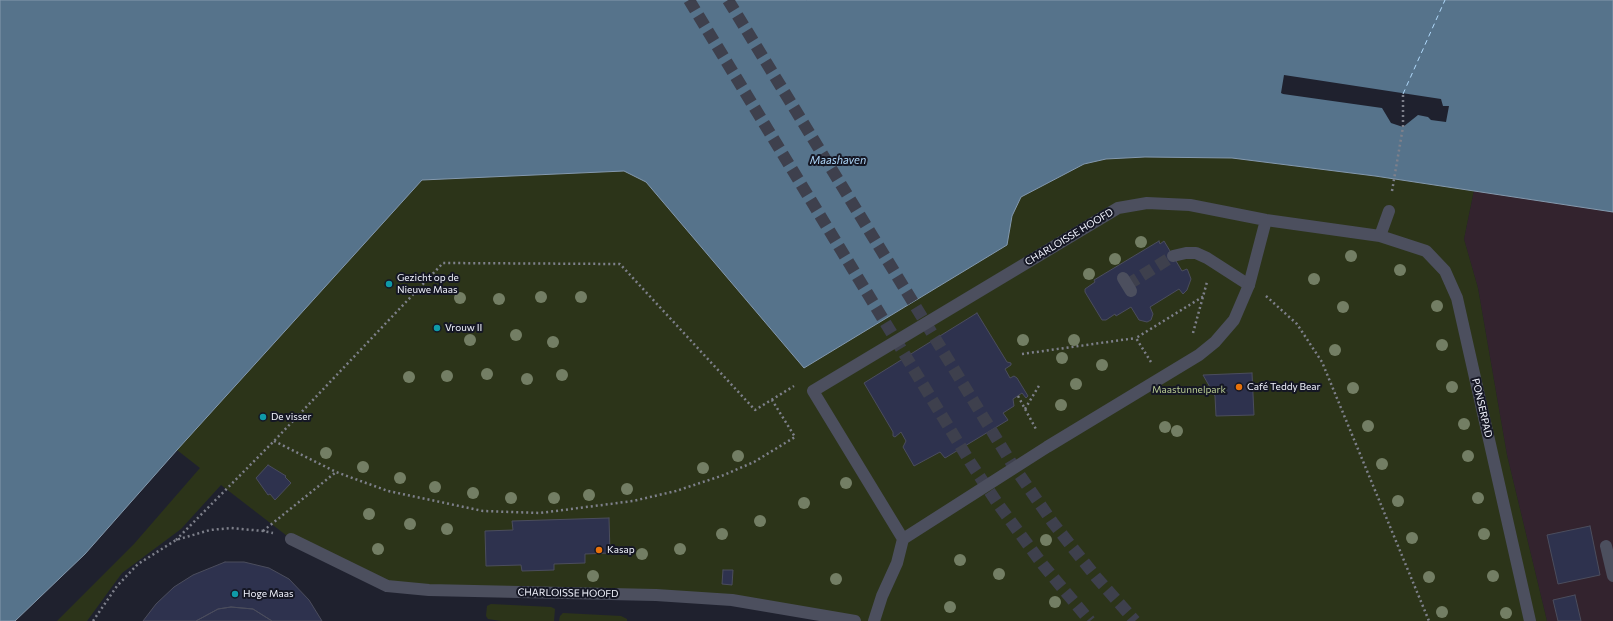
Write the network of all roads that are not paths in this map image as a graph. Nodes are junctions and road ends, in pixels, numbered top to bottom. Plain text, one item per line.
1 (1389, 211) road end
2 (1266, 220) junction
3 (1380, 236) junction
4 (1173, 256) tunnel mouth
5 (1123, 278) dead end
6 (1249, 285) junction
7 (1131, 291) dead end
8 (291, 538) road end
9 (903, 539) junction
10 (1606, 546) dead end
11 (1613, 576) edge
12 (855, 621) edge
13 (874, 621) edge
14 (1530, 621) edge

1 - 3 street
2 - 3 street, PONSERPAD
2 - 6 street
2 - 9 street, CHARLOISSE HOOFD
3 - 14 street, PONSERPAD
4 - 6 street
5 - 7 street
6 - 9 street
8 - 12 street, CHARLOISSE HOOFD
9 - 13 street
10 - 11 street

